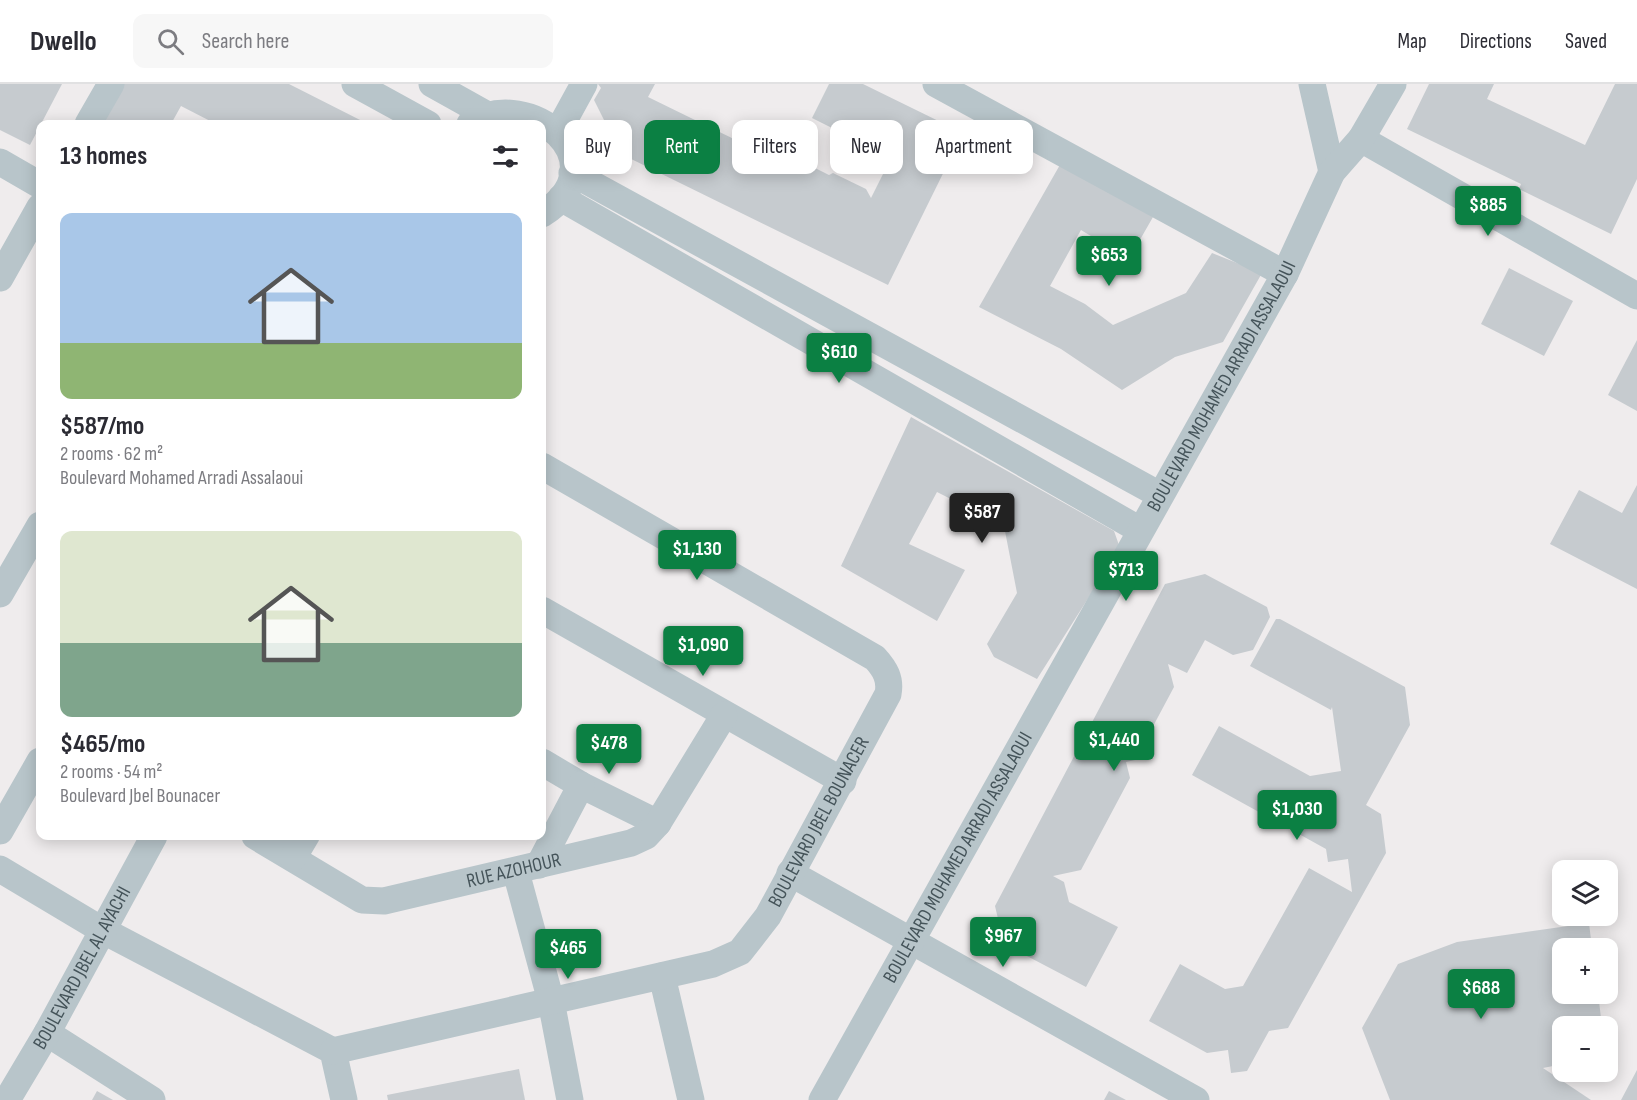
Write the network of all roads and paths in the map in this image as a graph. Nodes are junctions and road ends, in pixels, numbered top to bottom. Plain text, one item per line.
1 (111, 84) edge
2 (355, 84) edge
3 (432, 84) edge
4 (585, 84) edge
5 (936, 84) edge
6 (1312, 84) edge
7 (1393, 84) edge
8 (477, 119) edge
9 (90, 120) edge
10 (421, 120) edge
11 (561, 126) junction
12 (564, 133) edge
13 (1361, 139) junction
14 (0, 162) edge
15 (1332, 172) junction
16 (571, 174) edge
17 (574, 174) edge
18 (36, 183) edge
19 (551, 206) edge
20 (36, 214) edge
21 (1285, 274) junction
22 (0, 278) edge
23 (1636, 294) edge
24 (546, 468) edge
25 (1160, 495) junction
26 (1140, 530) junction
27 (36, 532) edge
28 (0, 594) edge
29 (546, 612) edge
30 (724, 715) junction
31 (546, 764) edge
32 (36, 767) edge
33 (843, 781) junction
34 (581, 786) junction
35 (658, 824) junction
36 (0, 831) edge
37 (152, 840) edge
38 (271, 840) edge
39 (300, 847) edge
40 (528, 868) junction
41 (0, 869) edge
42 (790, 873) junction
43 (102, 930) junction
44 (912, 943) junction
45 (662, 976) junction
46 (550, 1001) junction
47 (47, 1033) junction
48 (333, 1051) junction
49 (7, 1100) edge
50 (150, 1100) edge
51 (344, 1100) edge
52 (570, 1100) edge
53 (691, 1100) edge
54 (822, 1100) edge
55 (1196, 1100) edge

1 - 9 street
2 - 10 street
3 - 8 street
4 - 11 street
5 - 21 street
6 - 15 street
7 - 13 street, BOULEVARD MOHAMED ARRADI ASSALAOUI
8 - 11 street
11 - 12 street
13 - 15 street, BOULEVARD MOHAMED ARRADI ASSALAOUI
13 - 23 street
14 - 18 street
15 - 21 street, BOULEVARD MOHAMED ARRADI ASSALAOUI
16 - 19 street
17 - 25 street
19 - 26 street
20 - 22 street
21 - 25 street, BOULEVARD MOHAMED ARRADI ASSALAOUI
24 - 33 street, BOULEVARD JBEL BOUNACER
25 - 26 street, BOULEVARD MOHAMED ARRADI ASSALAOUI
26 - 44 street, BOULEVARD MOHAMED ARRADI ASSALAOUI
27 - 28 street
29 - 30 street
30 - 33 street
30 - 35 street, RUE AZOHOUR
31 - 34 street
32 - 36 street
33 - 42 street, BOULEVARD JBEL BOUNACER
34 - 35 street
34 - 40 street
35 - 40 street, RUE AZOHOUR
37 - 43 street, BOULEVARD JBEL AL AYACHI
38 - 39 street, RUE AZOHOUR
39 - 40 street, RUE AZOHOUR
40 - 46 street
41 - 43 street
42 - 44 street
42 - 45 street, BOULEVARD JBEL BOUNACER
43 - 47 street, BOULEVARD JBEL AL AYACHI
43 - 48 street
44 - 54 street, BOULEVARD MOHAMED ARRADI ASSALAOUI
44 - 55 street
45 - 46 street, BOULEVARD JBEL BOUNACER
45 - 53 street
46 - 48 street, BOULEVARD JBEL BOUNACER
46 - 52 street
47 - 49 street, BOULEVARD JBEL AL AYACHI
47 - 50 street
48 - 51 street

